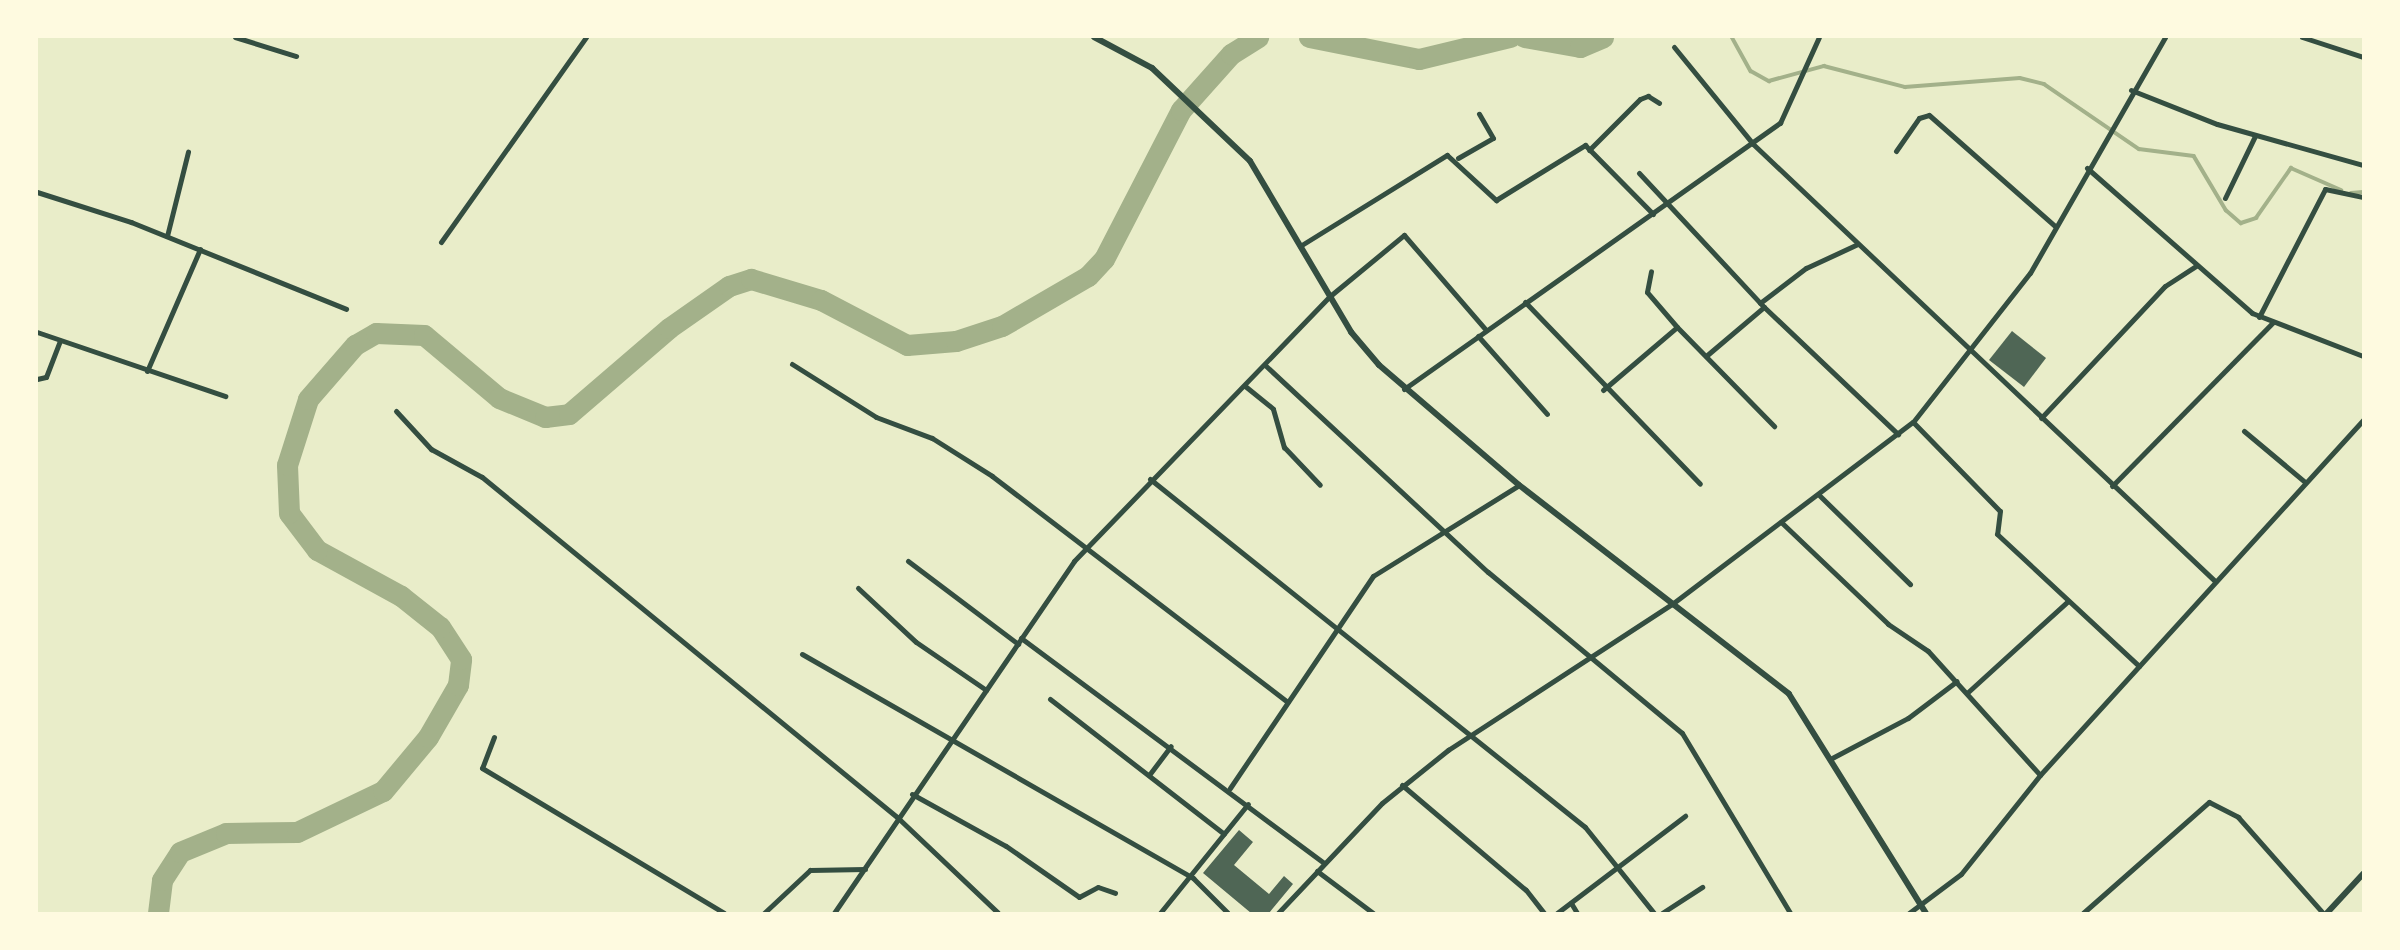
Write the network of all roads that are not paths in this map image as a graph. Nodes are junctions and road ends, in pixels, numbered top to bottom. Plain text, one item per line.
1 (235, 37) edge
2 (586, 37) edge
3 (1094, 37) edge
4 (2165, 37) edge
5 (2302, 37) edge
6 (1817, 40) edge
7 (1674, 47) dead end
8 (296, 56) dead end
9 (2363, 57) edge
10 (2132, 90) junction
11 (1659, 103) dead end
12 (1479, 114) dead end
13 (2255, 136) junction
14 (1753, 144) junction
15 (1589, 150) junction
16 (1896, 151) dead end
17 (188, 152) dead end
18 (1458, 158) junction
19 (2363, 165) edge
20 (2087, 168) junction
21 (1639, 173) dead end
22 (37, 192) edge
23 (2361, 196) edge
24 (2225, 198) dead end
25 (1666, 202) junction
26 (1653, 214) junction
27 (2056, 226) junction
28 (167, 236) junction
29 (441, 242) dead end
30 (1857, 244) junction
31 (1300, 246) junction
32 (200, 249) junction
33 (2196, 266) junction
34 (1651, 271) dead end
35 (1330, 296) junction
36 (1525, 302) junction
37 (1762, 305) junction
38 (346, 309) dead end
39 (2259, 317) junction
40 (2273, 321) junction
41 (1677, 327) junction
42 (1486, 330) junction
43 (37, 332) edge
44 (1478, 336) junction
45 (60, 341) junction
46 (1973, 351) junction
47 (1706, 356) junction
48 (2363, 356) edge
49 (792, 364) dead end
50 (1266, 366) junction
51 (147, 371) junction
52 (37, 379) edge
53 (1245, 386) junction
54 (1405, 389) junction
55 (1603, 390) junction
56 (225, 397) dead end
57 (396, 411) dead end
58 (1547, 414) dead end
59 (2042, 418) junction
60 (2363, 420) edge
61 (1913, 422) junction
62 (1774, 426) dead end
63 (2244, 431) dead end
64 (1898, 434) junction
65 (1150, 479) junction
66 (2305, 482) junction
67 (1700, 484) dead end
68 (1320, 485) dead end
69 (1519, 485) junction
70 (2112, 486) junction
71 (1820, 496) junction
72 (1781, 522) junction
73 (1444, 528) junction
74 (1087, 545) junction
75 (908, 561) dead end
76 (2215, 581) junction
77 (1910, 584) dead end
78 (858, 588) dead end
79 (2067, 602) junction
80 (1672, 604) junction
81 (1339, 629) junction
82 (1020, 641) junction
83 (803, 654) dead end
84 (1588, 656) junction
85 (2139, 666) junction
86 (1957, 681) junction
87 (986, 690) junction
88 (1968, 692) junction
89 (1050, 699) dead end
90 (1288, 702) junction
91 (1467, 735) junction
92 (494, 737) dead end
93 (949, 740) junction
94 (1171, 746) junction
95 (1832, 758) junction
96 (1149, 775) junction
97 (2040, 775) junction
98 (1402, 785) junction
99 (1230, 788) junction
100 (912, 794) junction
101 (1248, 804) junction
102 (1685, 816) dead end
103 (897, 817) junction
104 (1224, 834) junction
105 (1324, 863) junction
106 (1618, 863) junction
107 (865, 869) junction
108 (1317, 871) junction
109 (2363, 874) edge
110 (1193, 878) junction
111 (1702, 887) dead end
112 (1115, 893) dead end
113 (1571, 903) junction
114 (1920, 904) junction
115 (724, 913) edge
116 (764, 913) edge
117 (834, 913) edge
118 (998, 913) edge
119 (1160, 913) edge
120 (1228, 913) edge
121 (1278, 913) edge
122 (1373, 913) edge
123 (1544, 913) edge
124 (1557, 913) edge
125 (1577, 913) edge
126 (1654, 913) edge
127 (1662, 913) edge
128 (1790, 913) edge
129 (1909, 913) edge
130 (1926, 913) edge
131 (2083, 913) edge
132 (2325, 913) edge

1 - 8 street
2 - 29 street
3 - 31 street
4 - 10 street
5 - 9 street
6 - 14 street
7 - 14 street
10 - 13 street
10 - 20 street
11 - 15 street
12 - 18 street
13 - 19 street
13 - 24 street
14 - 25 street
14 - 30 street
15 - 18 street
15 - 26 street
16 - 27 street
17 - 28 street
18 - 31 street
20 - 27 street
20 - 33 street
21 - 25 street
22 - 28 street
23 - 39 street
25 - 26 street
25 - 37 street
26 - 36 street
27 - 46 street
28 - 32 street
30 - 37 street
30 - 46 street
31 - 35 street
32 - 38 street
32 - 51 street
33 - 39 street
33 - 59 street
34 - 41 street
35 - 42 street
35 - 50 street
35 - 54 street
36 - 42 street
36 - 55 street
37 - 47 street
37 - 64 street
39 - 40 street
40 - 48 street
40 - 70 street
41 - 47 street
41 - 55 street
42 - 44 street
43 - 45 street
44 - 54 street
44 - 58 street
45 - 51 street
45 - 52 street
46 - 59 street
46 - 61 street
47 - 62 street
49 - 74 street
50 - 53 street
50 - 73 street
51 - 56 street
53 - 65 street
53 - 68 street
54 - 69 street
55 - 67 street
57 - 103 street
59 - 70 street
60 - 66 street
61 - 64 street
61 - 79 street
63 - 66 street
64 - 71 street
65 - 74 street
65 - 81 street
66 - 76 street
69 - 73 street
69 - 80 street
70 - 76 street
71 - 72 street
71 - 77 street
72 - 80 street
72 - 86 street
73 - 81 street
73 - 84 street
74 - 82 street
74 - 90 street
75 - 82 street
76 - 85 street
78 - 87 street
79 - 85 street
79 - 88 street
80 - 84 street
80 - 95 street
81 - 90 street
81 - 91 street
82 - 87 street
82 - 94 street
83 - 93 street
84 - 91 street
84 - 128 street
85 - 97 street
86 - 88 street
86 - 95 street
87 - 93 street
88 - 97 street
89 - 96 street
90 - 99 street
91 - 98 street
91 - 106 street
92 - 115 street
93 - 100 street
93 - 110 street
94 - 96 street
94 - 99 street
95 - 114 street
96 - 104 street
97 - 114 street
98 - 105 street
98 - 123 street
99 - 101 street
100 - 103 street
100 - 112 street
101 - 104 street
101 - 105 street
102 - 106 street
103 - 107 street
103 - 118 street
104 - 110 street
105 - 108 street
106 - 113 street
106 - 126 street
107 - 116 street
107 - 117 street
108 - 121 street
108 - 122 street
109 - 132 street
110 - 119 street
110 - 120 street
111 - 127 street
113 - 124 street
113 - 125 street
114 - 129 street
114 - 130 street
131 - 132 street

